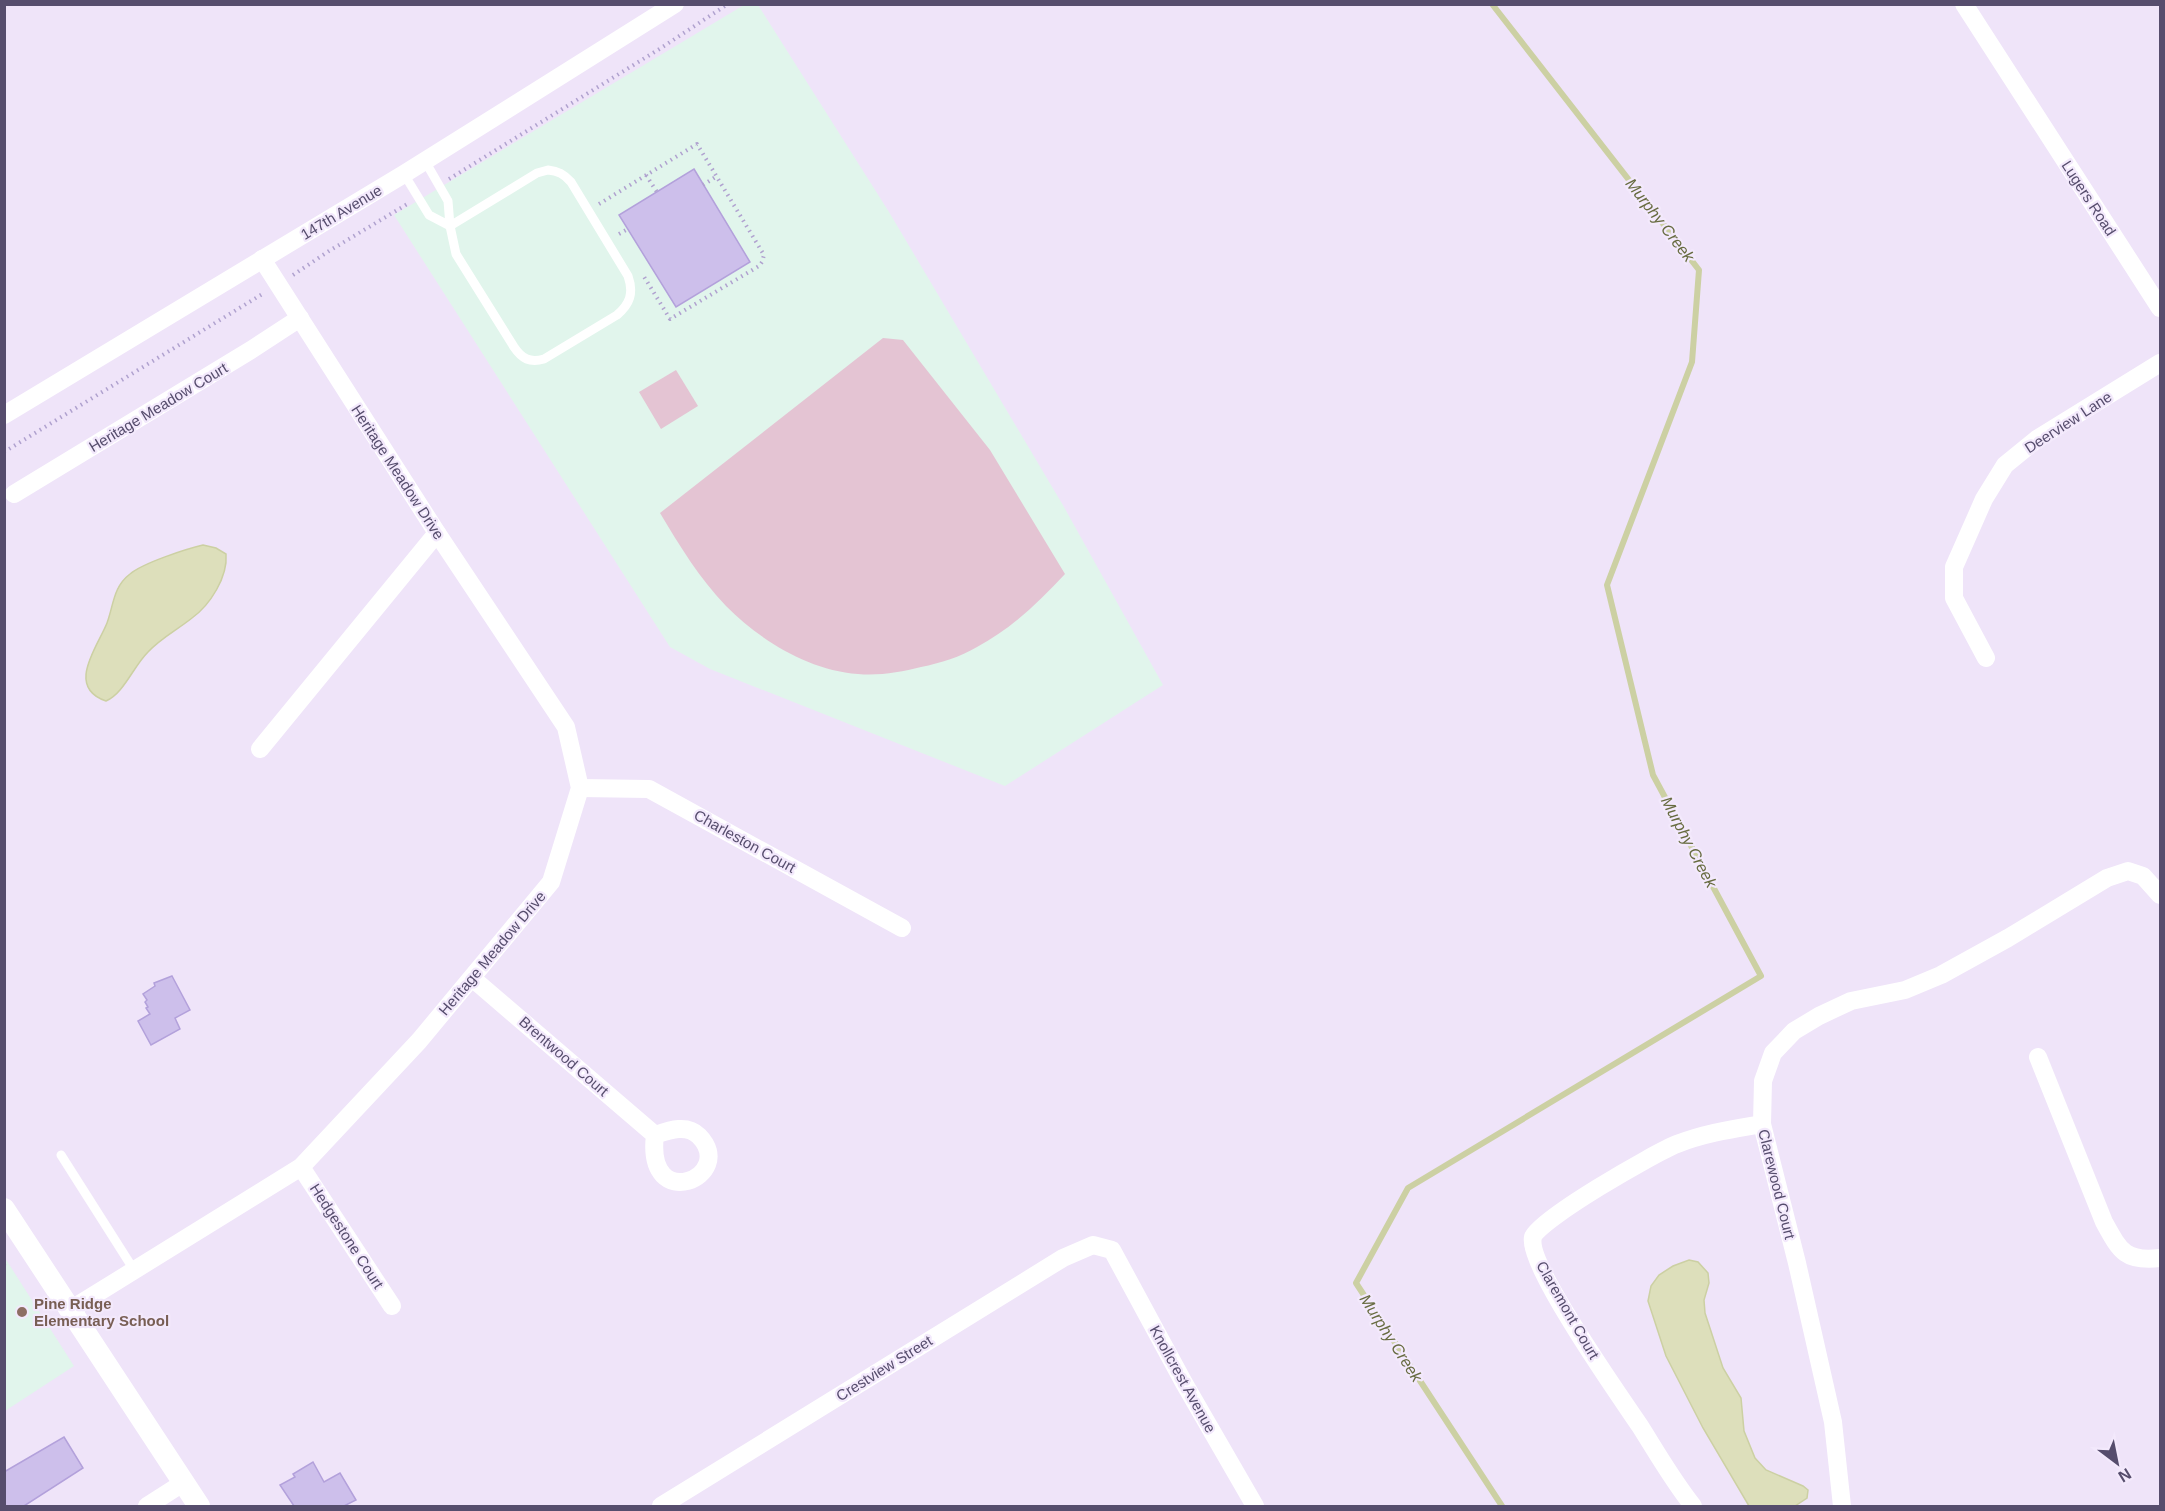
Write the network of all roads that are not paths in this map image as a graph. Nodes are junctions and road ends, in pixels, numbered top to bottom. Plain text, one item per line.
1 (675, 4) edge
2 (1964, 4) edge
3 (425, 161) junction
4 (404, 174) junction
5 (450, 226) junction
6 (262, 259) junction
7 (2160, 308) edge
8 (300, 318) junction
9 (2160, 363) edge
10 (4, 415) edge
11 (14, 494) dead end
12 (437, 533) junction
13 (1986, 658) dead end
14 (260, 749) dead end
15 (580, 788) junction
16 (2160, 895) edge
17 (902, 928) dead end
18 (472, 978) junction
19 (2038, 1057) dead end
20 (1761, 1124) junction
21 (655, 1135) dead end
22 (61, 1155) dead end
23 (301, 1167) junction
24 (8, 1221) edge
25 (1112, 1250) joint
26 (2160, 1258) edge
27 (134, 1270) junction
28 (392, 1306) dead end
29 (70, 1310) junction
30 (183, 1483) junction
31 (147, 1506) edge
32 (199, 1506) edge
33 (661, 1506) edge
34 (1255, 1506) edge
35 (1693, 1506) edge
36 (1842, 1506) edge

1 - 3 street, 147th Avenue
2 - 7 street, Lugers Road
3 - 4 street, 147th Avenue
3 - 5 lane
4 - 5 lane
4 - 6 street, 147th Avenue
5 - 5 lane
6 - 8 street, Heritage Meadow Drive
6 - 10 street, 147th Avenue
8 - 11 street, Heritage Meadow Court
8 - 12 street, Heritage Meadow Drive
9 - 13 street, Deerview Lane
12 - 14 street
12 - 15 street, Heritage Meadow Drive
15 - 17 street, Charleston Court
15 - 18 street, Heritage Meadow Drive
16 - 20 street, Clarewood Court
18 - 21 street, Brentwood Court
18 - 23 street, Heritage Meadow Drive
19 - 26 street
20 - 35 street, Claremont Court
20 - 36 street, Clarewood Court
22 - 27 lane
23 - 27 street, Heritage Meadow Drive
23 - 28 street, Hedgestone Court
24 - 29 street
25 - 33 street, Crestview Street
25 - 34 street, Knollcrest Avenue
27 - 29 street, Heritage Meadow Drive
29 - 30 street
30 - 31 street
30 - 32 street

